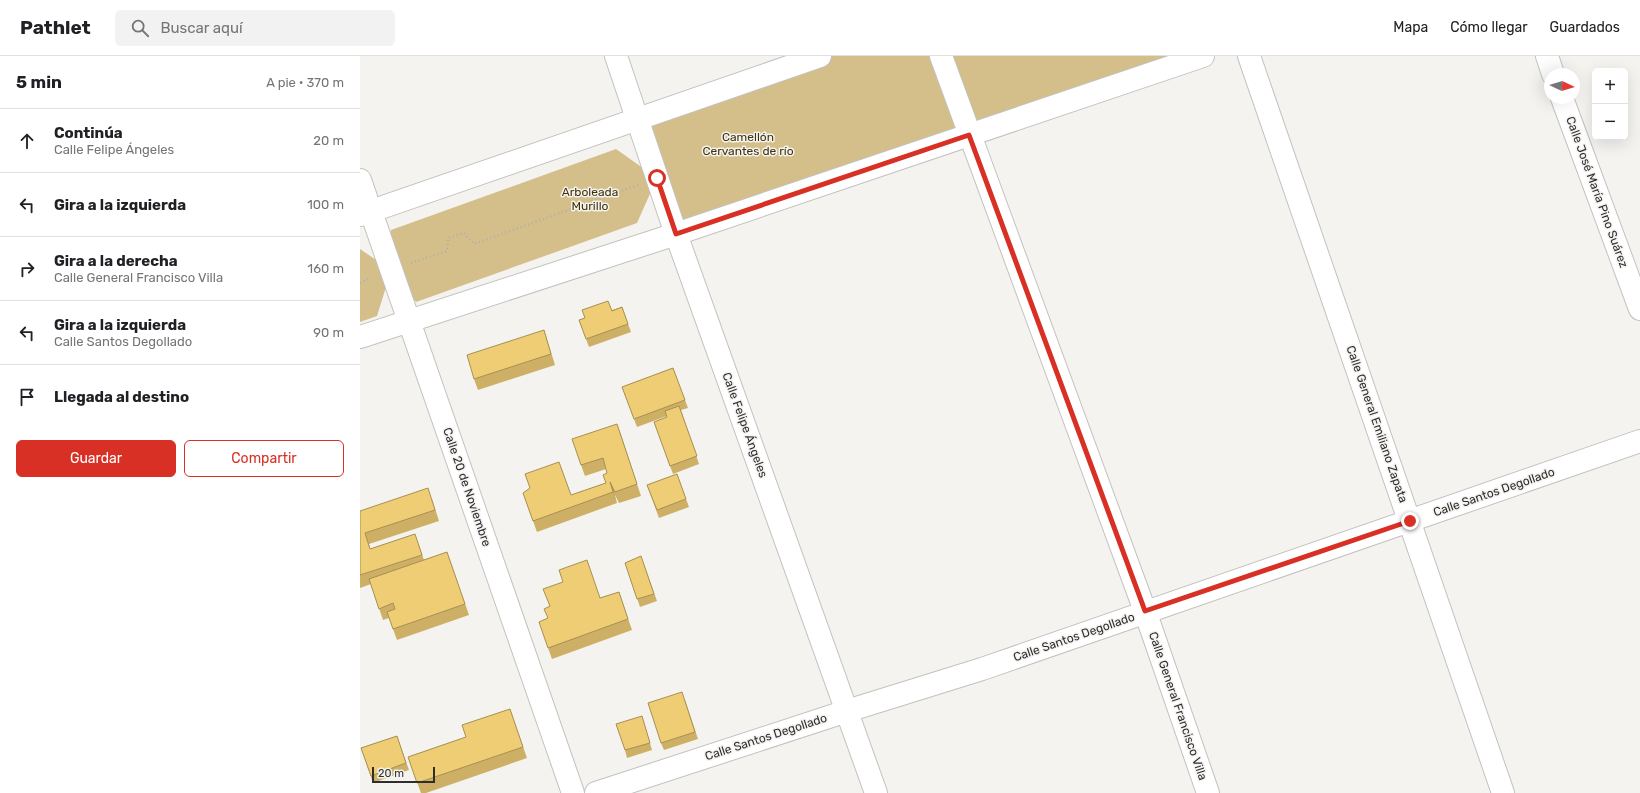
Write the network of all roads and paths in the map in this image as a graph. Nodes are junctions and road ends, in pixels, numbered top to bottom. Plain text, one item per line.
1 (616, 56) edge
2 (820, 56) edge
3 (941, 56) edge
4 (1203, 56) edge
5 (1249, 56) edge
6 (1547, 56) edge
7 (1552, 68) edge
8 (1564, 104) edge
9 (638, 120) junction
10 (969, 135) junction
11 (657, 178) junction
12 (360, 180) edge
13 (366, 214) edge
14 (676, 234) junction
15 (391, 270) junction
16 (1640, 309) edge
17 (409, 321) junction
18 (360, 337) edge
19 (1640, 440) edge
20 (1410, 521) junction
21 (1145, 611) junction
22 (847, 711) junction
23 (573, 793) edge
24 (596, 793) edge
25 (876, 793) edge
26 (1208, 793) edge
27 (1503, 793) edge

1 - 9 street, Calle Felipe Ángeles
2 - 9 street
3 - 10 street, Calle General Francisco Villa
4 - 10 street
5 - 20 street, Calle General Emiliano Zapata
6 - 7 street
8 - 16 street, Calle José María Pino Suárez
9 - 11 street, Calle Felipe Ángeles
9 - 13 street
10 - 14 street
10 - 21 street, Calle General Francisco Villa
11 - 14 street, Calle Felipe Ángeles
11 - 15 path
12 - 13 street, Calle 20 de Noviembre
13 - 15 street, Calle 20 de Noviembre
14 - 17 street
14 - 22 street, Calle Felipe Ángeles
15 - 17 street, Calle 20 de Noviembre
17 - 18 street
17 - 23 street, Calle 20 de Noviembre
19 - 20 street, Calle Santos Degollado
20 - 21 street, Calle Santos Degollado
20 - 27 street, Calle General Emiliano Zapata
21 - 22 street, Calle Santos Degollado
21 - 26 street, Calle General Francisco Villa
22 - 24 street, Calle Santos Degollado
22 - 25 street, Calle Felipe Ángeles

